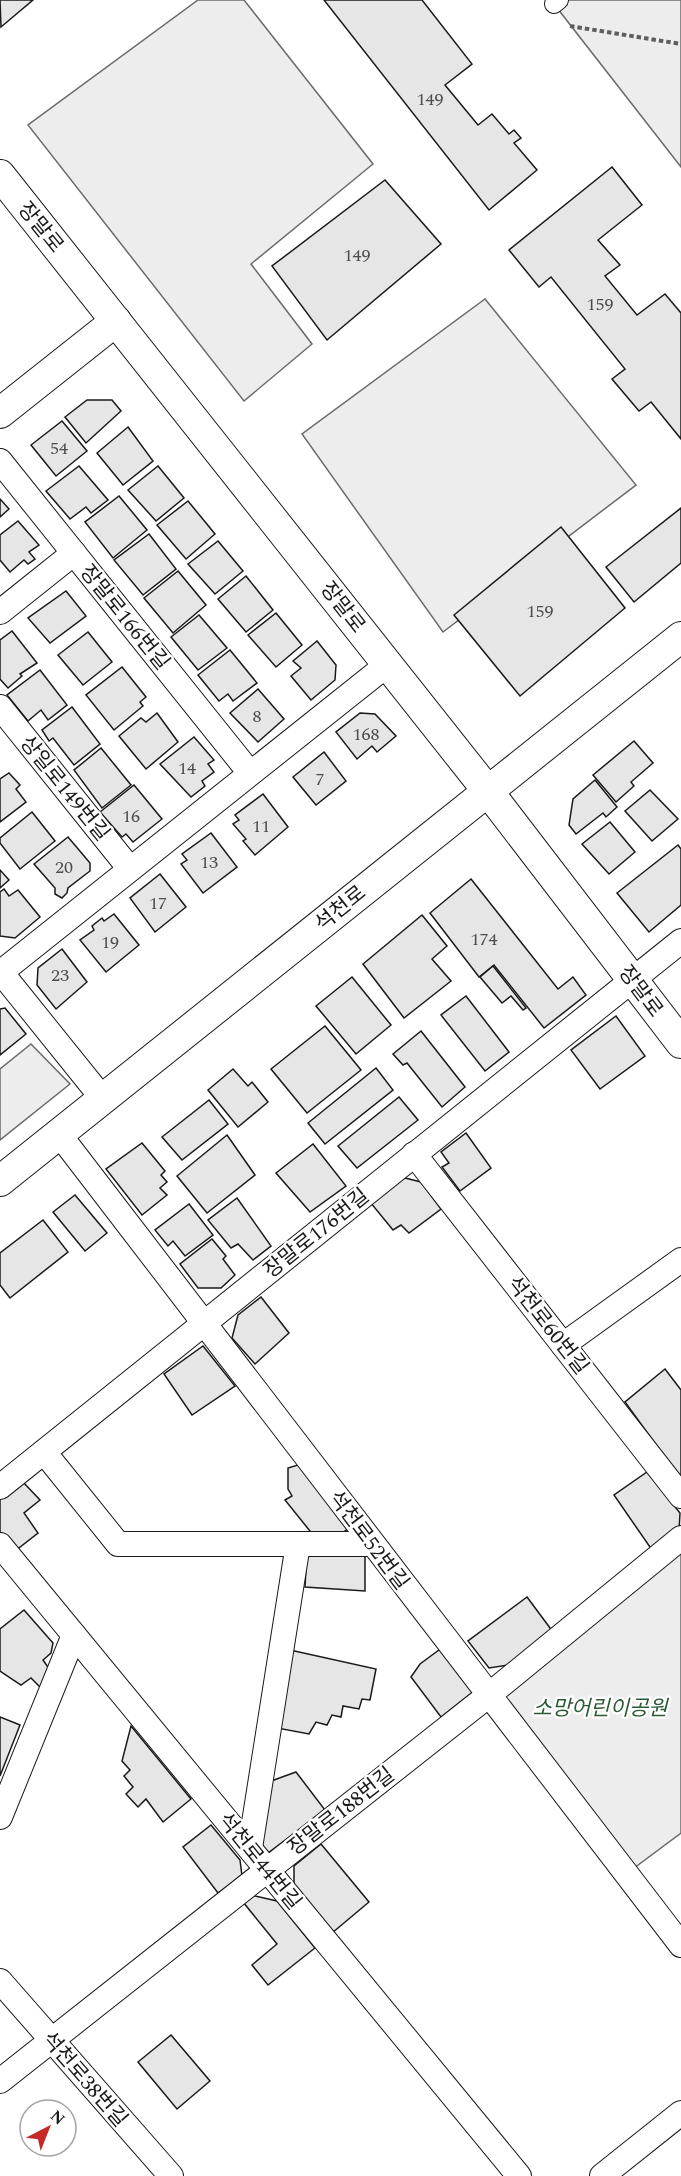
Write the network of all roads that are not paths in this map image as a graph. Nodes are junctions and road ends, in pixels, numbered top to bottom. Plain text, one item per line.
1 (0, 176) edge
2 (117, 321) junction
3 (0, 413) edge
4 (0, 461) edge
5 (74, 553) junction
6 (0, 612) edge
7 (681, 637) edge
8 (388, 664) junction
9 (0, 707) edge
10 (250, 773) junction
11 (487, 790) junction
12 (130, 869) junction
13 (681, 941) edge
14 (0, 972) edge
15 (633, 980) junction
16 (681, 1043) edge
17 (103, 1099) junction
18 (59, 1134) junction
19 (414, 1154) junction
20 (0, 1181) edge
21 (681, 1260) edge
22 (204, 1324) junction
23 (563, 1345) junction
24 (44, 1452) junction
25 (0, 1487) edge
26 (681, 1496) edge
27 (681, 1538) edge
28 (298, 1544) junction
29 (372, 1544) junction
30 (0, 1545) edge
31 (74, 1635) junction
32 (489, 1695) junction
33 (0, 1817) edge
34 (250, 1848) junction
35 (267, 1869) junction
36 (681, 1945) edge
37 (0, 1982) edge
38 (51, 2040) junction
39 (0, 2082) edge
40 (681, 2113) edge
41 (171, 2176) edge
42 (519, 2176) edge
43 (602, 2176) edge

1 - 2 street, 장말로
2 - 3 street
2 - 8 street, 장말로
4 - 5 street, 장말로166번길
5 - 6 street
5 - 10 street, 장말로166번길
7 - 11 street, 석천로
8 - 10 street
8 - 11 street, 장말로
9 - 12 street, 상일로149번길
10 - 12 street
11 - 15 street, 장말로
11 - 17 street, 석천로
12 - 14 street
13 - 15 street, 장말로176번길
14 - 17 street
15 - 16 street, 장말로
15 - 19 street, 장말로176번길
17 - 18 street, 석천로
18 - 20 street, 석천로
18 - 22 street, 석천로52번길
19 - 22 street, 장말로176번길
19 - 23 street, 석천로60번길
21 - 23 street
22 - 24 street, 장말로176번길
22 - 29 street, 석천로52번길
23 - 26 street, 석천로60번길
24 - 25 street, 장말로176번길
24 - 28 street
27 - 32 street, 장말로188번길
28 - 29 street
28 - 34 street
29 - 32 street, 석천로52번길
30 - 31 street, 석천로44번길
31 - 33 street
31 - 34 street, 석천로44번길
32 - 35 street, 장말로188번길
32 - 36 street, 석천로52번길
34 - 35 street, 석천로44번길
35 - 38 street, 장말로188번길
35 - 42 street, 석천로44번길
37 - 38 street, 석천로38번길
38 - 39 street, 장말로188번길
38 - 41 street, 석천로38번길
40 - 43 street

